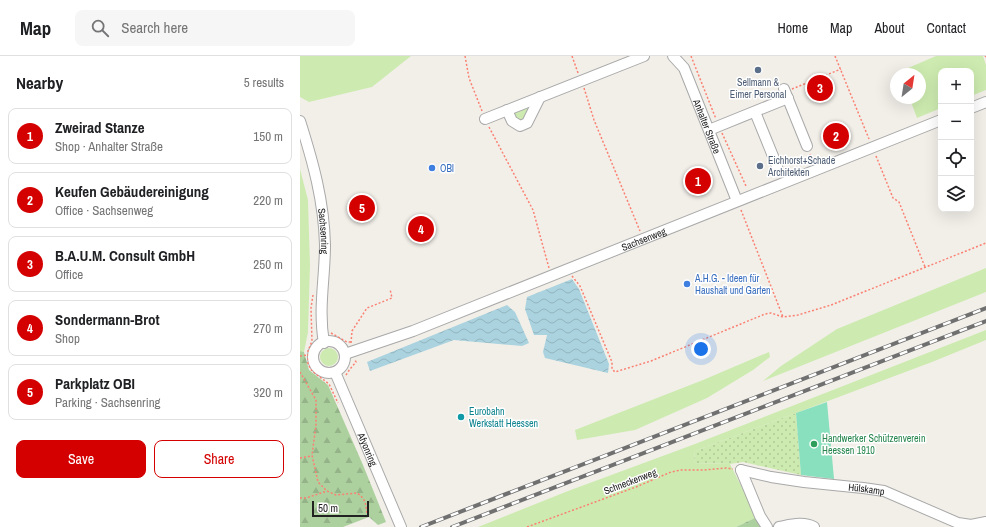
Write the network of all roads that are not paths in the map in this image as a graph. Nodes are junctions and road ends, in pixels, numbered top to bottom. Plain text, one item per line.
1 (644, 56) edge
2 (673, 56) edge
3 (540, 97) junction
4 (986, 102) edge
5 (974, 107) edge
6 (507, 110) junction
7 (755, 112) junction
8 (485, 119) road end
9 (300, 121) edge
10 (938, 121) edge
11 (709, 130) junction
12 (807, 146) dead end
13 (777, 166) dead end
14 (739, 205) junction
15 (324, 343) junction
16 (350, 349) junction
17 (334, 378) junction
18 (986, 522) edge
19 (401, 527) edge
20 (767, 527) edge
21 (778, 527) edge
22 (814, 527) edge

1 - 3 street
2 - 11 street, Anhalter Straße
3 - 6 street
3 - 6 street
4 - 5 street
6 - 8 street
7 - 11 street
7 - 12 street
7 - 13 street
9 - 15 street, Sachsenring
10 - 14 street, Sachsenweg
11 - 14 street, Anhalter Straße
14 - 16 street, Sachsenweg
15 - 16 street
15 - 17 street
16 - 17 street
17 - 19 street, Afyonring
18 - 20 street, Hülskamp
21 - 22 street

